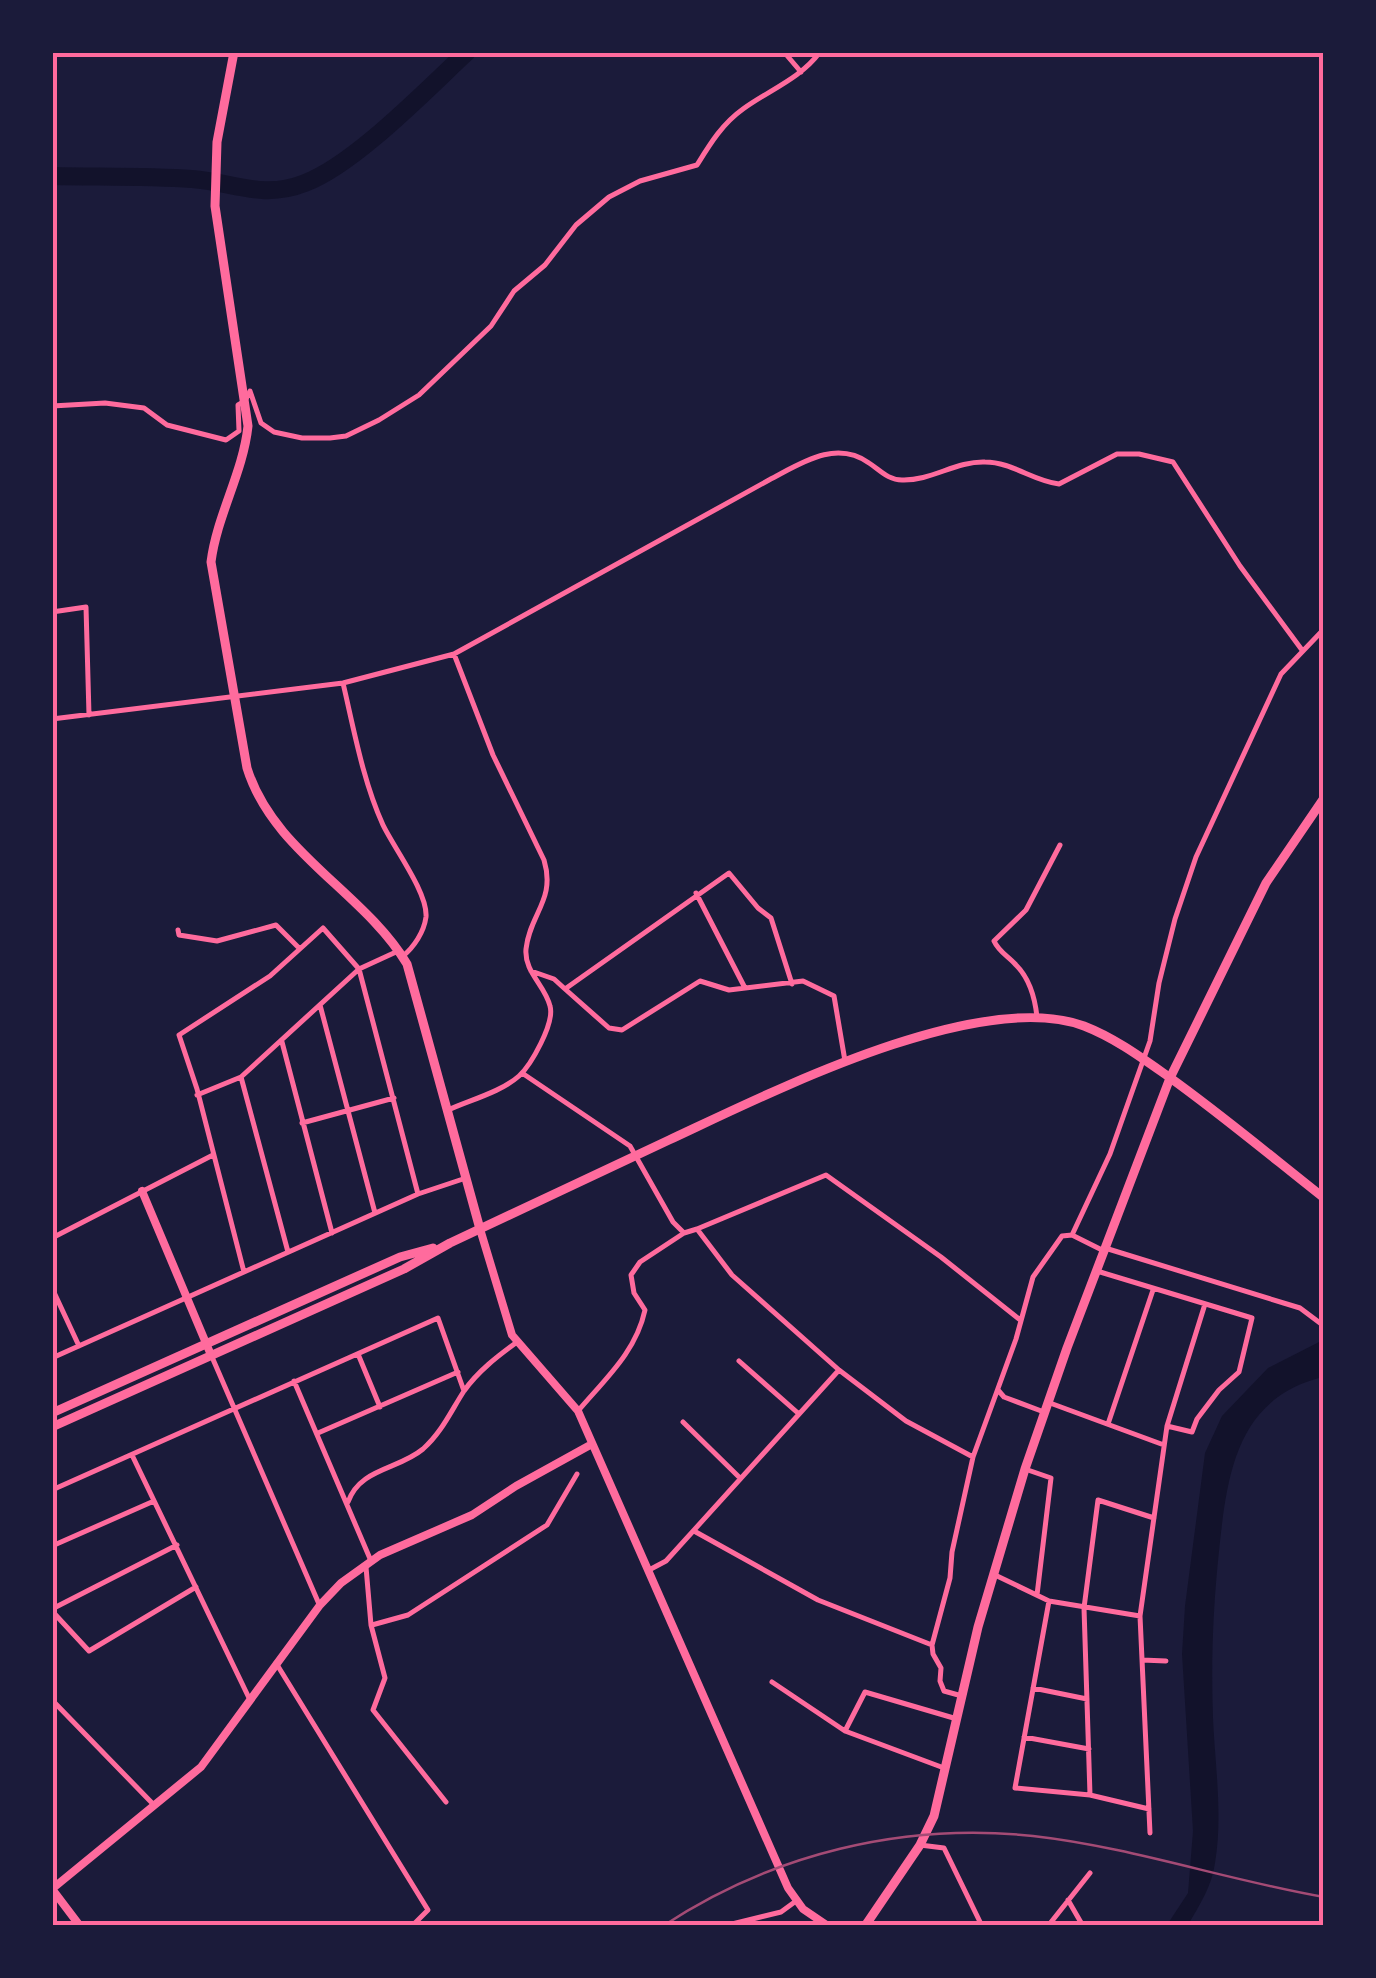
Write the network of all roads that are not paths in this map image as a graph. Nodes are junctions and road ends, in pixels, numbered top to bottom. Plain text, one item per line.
1 (234, 52) edge
2 (784, 52) edge
3 (820, 52) edge
4 (801, 72) junction
5 (245, 401) junction
6 (52, 406) edge
7 (52, 612) edge
8 (1324, 629) edge
9 (1302, 650) junction
10 (454, 654) junction
11 (343, 682) junction
12 (233, 697) junction
13 (89, 715) junction
14 (52, 719) edge
15 (1324, 798) edge
16 (1060, 845) dead end
17 (696, 893) junction
18 (178, 930) dead end
19 (300, 948) junction
20 (400, 953) junction
21 (359, 970) junction
22 (530, 971) junction
23 (792, 984) junction
24 (565, 989) junction
25 (745, 989) junction
26 (320, 1005) junction
27 (1037, 1017) junction
28 (281, 1042) junction
29 (1144, 1059) junction
30 (845, 1061) junction
31 (522, 1073) junction
32 (241, 1077) junction
33 (1170, 1078) junction
34 (197, 1096) junction
35 (394, 1098) junction
36 (348, 1110) junction
37 (448, 1110) junction
38 (302, 1123) junction
39 (213, 1154) junction
40 (637, 1155) junction
41 (466, 1178) junction
42 (142, 1192) junction
43 (418, 1194) junction
44 (1324, 1198) edge
45 (375, 1214) junction
46 (480, 1229) junction
47 (697, 1229) junction
48 (332, 1232) junction
49 (684, 1233) junction
50 (1072, 1235) junction
51 (52, 1238) edge
52 (1105, 1250) junction
53 (288, 1252) junction
54 (1097, 1270) junction
55 (244, 1272) junction
56 (52, 1288) edge
57 (1153, 1289) junction
58 (187, 1298) junction
59 (1205, 1304) junction
60 (1019, 1319) junction
61 (1324, 1326) edge
62 (516, 1342) junction
63 (79, 1346) junction
64 (209, 1350) junction
65 (358, 1353) junction
66 (52, 1358) edge
67 (739, 1361) dead end
68 (839, 1370) junction
69 (458, 1372) junction
70 (294, 1382) junction
71 (998, 1390) junction
72 (464, 1391) junction
73 (380, 1407) junction
74 (1046, 1407) junction
75 (234, 1408) junction
76 (578, 1411) junction
77 (52, 1413) edge
78 (799, 1414) junction
79 (683, 1422) dead end
80 (1108, 1424) junction
81 (52, 1426) edge
82 (1167, 1426) junction
83 (318, 1434) junction
84 (592, 1444) junction
85 (1164, 1445) junction
86 (132, 1454) junction
87 (973, 1457) junction
88 (1025, 1469) junction
89 (577, 1474) dead end
90 (740, 1478) junction
91 (52, 1490) edge
92 (154, 1501) junction
93 (348, 1502) junction
94 (1154, 1518) junction
95 (694, 1531) junction
96 (52, 1546) edge
97 (176, 1546) junction
98 (369, 1562) junction
99 (648, 1571) junction
100 (994, 1575) junction
101 (196, 1587) junction
102 (1037, 1595) junction
103 (1049, 1601) junction
104 (320, 1605) junction
105 (1084, 1608) junction
106 (52, 1610) edge
107 (1140, 1616) junction
108 (371, 1625) junction
109 (932, 1645) junction
110 (1142, 1660) junction
111 (1166, 1661) dead end
112 (276, 1663) junction
113 (772, 1682) dead end
114 (1033, 1688) junction
115 (962, 1696) junction
116 (1087, 1699) junction
117 (52, 1700) edge
118 (250, 1700) junction
119 (956, 1720) junction
120 (845, 1731) junction
121 (1024, 1737) junction
122 (1089, 1749) junction
123 (947, 1769) junction
124 (1090, 1795) junction
125 (446, 1802) dead end
126 (155, 1806) junction
127 (1149, 1809) junction
128 (1150, 1833) dead end
129 (920, 1845) junction
130 (1090, 1872) dead end
131 (52, 1889) edge
132 (1068, 1900) junction
133 (796, 1901) junction
134 (80, 1926) edge
135 (412, 1926) edge
136 (724, 1926) edge
137 (828, 1926) edge
138 (865, 1926) edge
139 (982, 1926) edge
140 (1048, 1926) edge
141 (1083, 1926) edge

1 - 5 main road
2 - 4 street
3 - 4 street
4 - 5 street
5 - 6 street
5 - 12 main road
7 - 13 street
8 - 9 street
9 - 10 street
9 - 29 street
10 - 11 street
10 - 22 street
11 - 12 street
11 - 20 street
12 - 13 street
12 - 20 main road
13 - 14 street
15 - 33 main road
16 - 27 street
17 - 23 street
17 - 24 street
17 - 25 street
18 - 19 street
19 - 21 street
19 - 34 street
20 - 21 street
20 - 37 main road
21 - 26 street
21 - 35 street
22 - 24 street
22 - 31 street
23 - 25 street
23 - 30 street
24 - 25 street
26 - 28 street
26 - 36 street
27 - 29 main road
27 - 30 main road
28 - 32 street
28 - 38 street
29 - 33 main road
29 - 50 street
30 - 40 main road
31 - 37 street
31 - 40 street
32 - 34 street
32 - 53 street
33 - 44 main road
33 - 52 main road
34 - 39 street
35 - 36 street
35 - 43 street
36 - 38 street
36 - 45 street
37 - 41 main road
38 - 48 street
39 - 42 street
39 - 55 street
40 - 46 main road
40 - 49 street
41 - 43 street
41 - 46 main road
42 - 51 street
42 - 58 street
43 - 45 street
45 - 48 street
46 - 62 street
46 - 64 main road
47 - 49 street
47 - 60 street
47 - 68 street
48 - 53 street
49 - 76 street
50 - 52 street
50 - 60 street
52 - 54 main road
52 - 61 street
53 - 55 street
54 - 57 street
54 - 74 main road
55 - 58 street
56 - 63 street
57 - 59 street
57 - 80 street
58 - 63 street
58 - 64 street
59 - 82 street
59 - 82 street
60 - 71 street
62 - 72 street
62 - 76 street
63 - 66 street
64 - 75 street
64 - 77 main road
64 - 81 main road
65 - 69 street
65 - 70 street
65 - 73 street
67 - 78 street
68 - 78 street
68 - 87 street
69 - 72 street
69 - 73 street
70 - 75 street
70 - 83 street
71 - 74 street
71 - 87 street
72 - 93 street
73 - 83 street
74 - 80 street
74 - 88 main road
75 - 86 street
75 - 104 street
76 - 84 street
78 - 90 street
79 - 90 street
80 - 85 street
82 - 85 street
83 - 93 street
84 - 98 street
84 - 99 street
85 - 94 street
86 - 91 street
86 - 92 street
87 - 109 street
88 - 100 main road
88 - 102 street
89 - 108 street
90 - 95 street
92 - 96 street
92 - 97 street
93 - 98 street
94 - 105 street
94 - 107 street
95 - 99 street
95 - 109 street
97 - 101 street
97 - 106 street
98 - 104 street
98 - 108 street
99 - 133 street
100 - 102 street
100 - 115 main road
101 - 106 street
101 - 118 street
102 - 103 street
103 - 105 street
103 - 114 street
104 - 112 street
105 - 107 street
105 - 116 street
107 - 110 street
108 - 125 street
109 - 115 street
110 - 111 street
110 - 127 street
112 - 118 street
112 - 135 street
113 - 120 street
114 - 116 street
114 - 121 street
115 - 119 main road
116 - 122 street
117 - 126 street
118 - 126 street
119 - 120 street
119 - 123 main road
120 - 123 street
121 - 122 street
121 - 124 street
122 - 124 street
123 - 129 main road
124 - 127 street
126 - 131 street
127 - 128 street
129 - 138 main road
129 - 139 street
130 - 132 street
131 - 134 street
132 - 140 street
132 - 141 street
133 - 136 street
133 - 137 street

